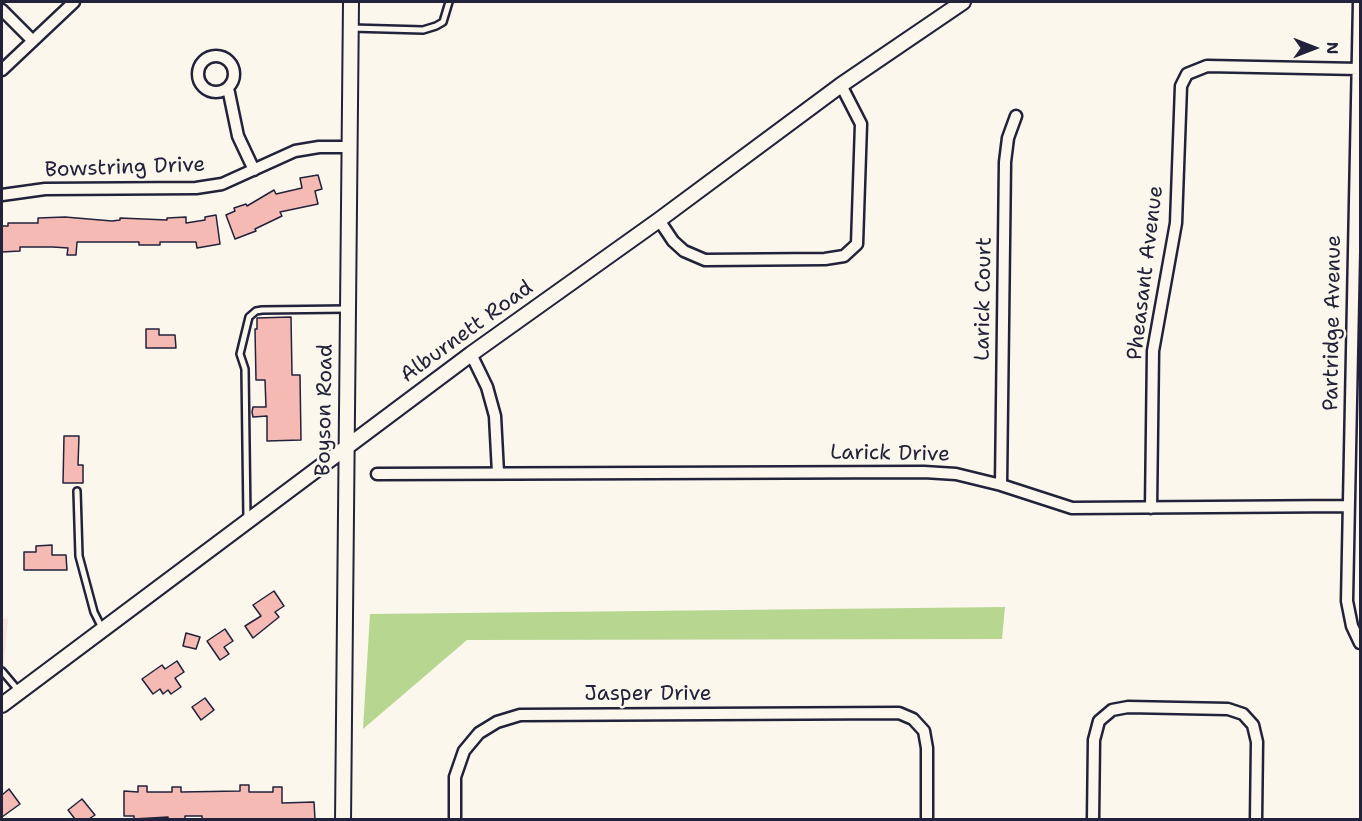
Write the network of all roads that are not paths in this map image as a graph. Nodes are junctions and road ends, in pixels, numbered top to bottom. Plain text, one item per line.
1 (74, 2) edge
2 (351, 2) edge
3 (449, 2) edge
4 (963, 2) edge
5 (1359, 2) edge
6 (2, 10) edge
7 (351, 28) junction
8 (32, 40) junction
9 (1359, 69) junction
10 (2, 70) edge
11 (841, 85) junction
12 (228, 88) dead end
13 (1016, 116) dead end
14 (350, 147) junction
15 (254, 170) junction
16 (2, 195) edge
17 (659, 220) junction
18 (348, 309) junction
19 (471, 354) junction
20 (345, 447) junction
21 (377, 474) dead end
22 (498, 474) junction
23 (1001, 485) junction
24 (76, 491) dead end
25 (1348, 506) junction
26 (1151, 508) junction
27 (247, 521) junction
28 (102, 629) junction
29 (1360, 643) edge
30 (2, 671) edge
31 (19, 692) junction
32 (2, 705) edge
33 (343, 819) edge
34 (454, 819) edge
35 (927, 819) edge
36 (1092, 819) edge
37 (1256, 819) edge

1 - 8 street
2 - 7 street, Boyson Road
3 - 7 lane
4 - 11 street, Alburnett Road
5 - 9 street, Partridge Avenue
6 - 8 street
7 - 14 street, Boyson Road
8 - 10 street
9 - 25 street, Partridge Avenue
9 - 26 street, Pheasant Avenue
11 - 17 street, Alburnett Road
11 - 17 street
12 - 15 street
13 - 23 street, Larick Court
14 - 15 street, Bowstring Drive
14 - 18 street, Boyson Road
15 - 16 street, Bowstring Drive
17 - 19 street, Alburnett Road
18 - 20 street, Boyson Road
18 - 27 lane
19 - 20 street, Alburnett Road
19 - 22 street
20 - 27 street, Alburnett Road
20 - 33 street, Boyson Road
21 - 22 street, Larick Drive
22 - 23 street, Larick Drive
23 - 26 street, Larick Drive
24 - 28 lane
25 - 26 street, Larick Drive
25 - 29 street, Partridge Avenue
27 - 28 street, Alburnett Road
28 - 31 street, Alburnett Road
30 - 31 lane
31 - 32 street, Alburnett Road
34 - 35 street, Jasper Drive
36 - 37 street

